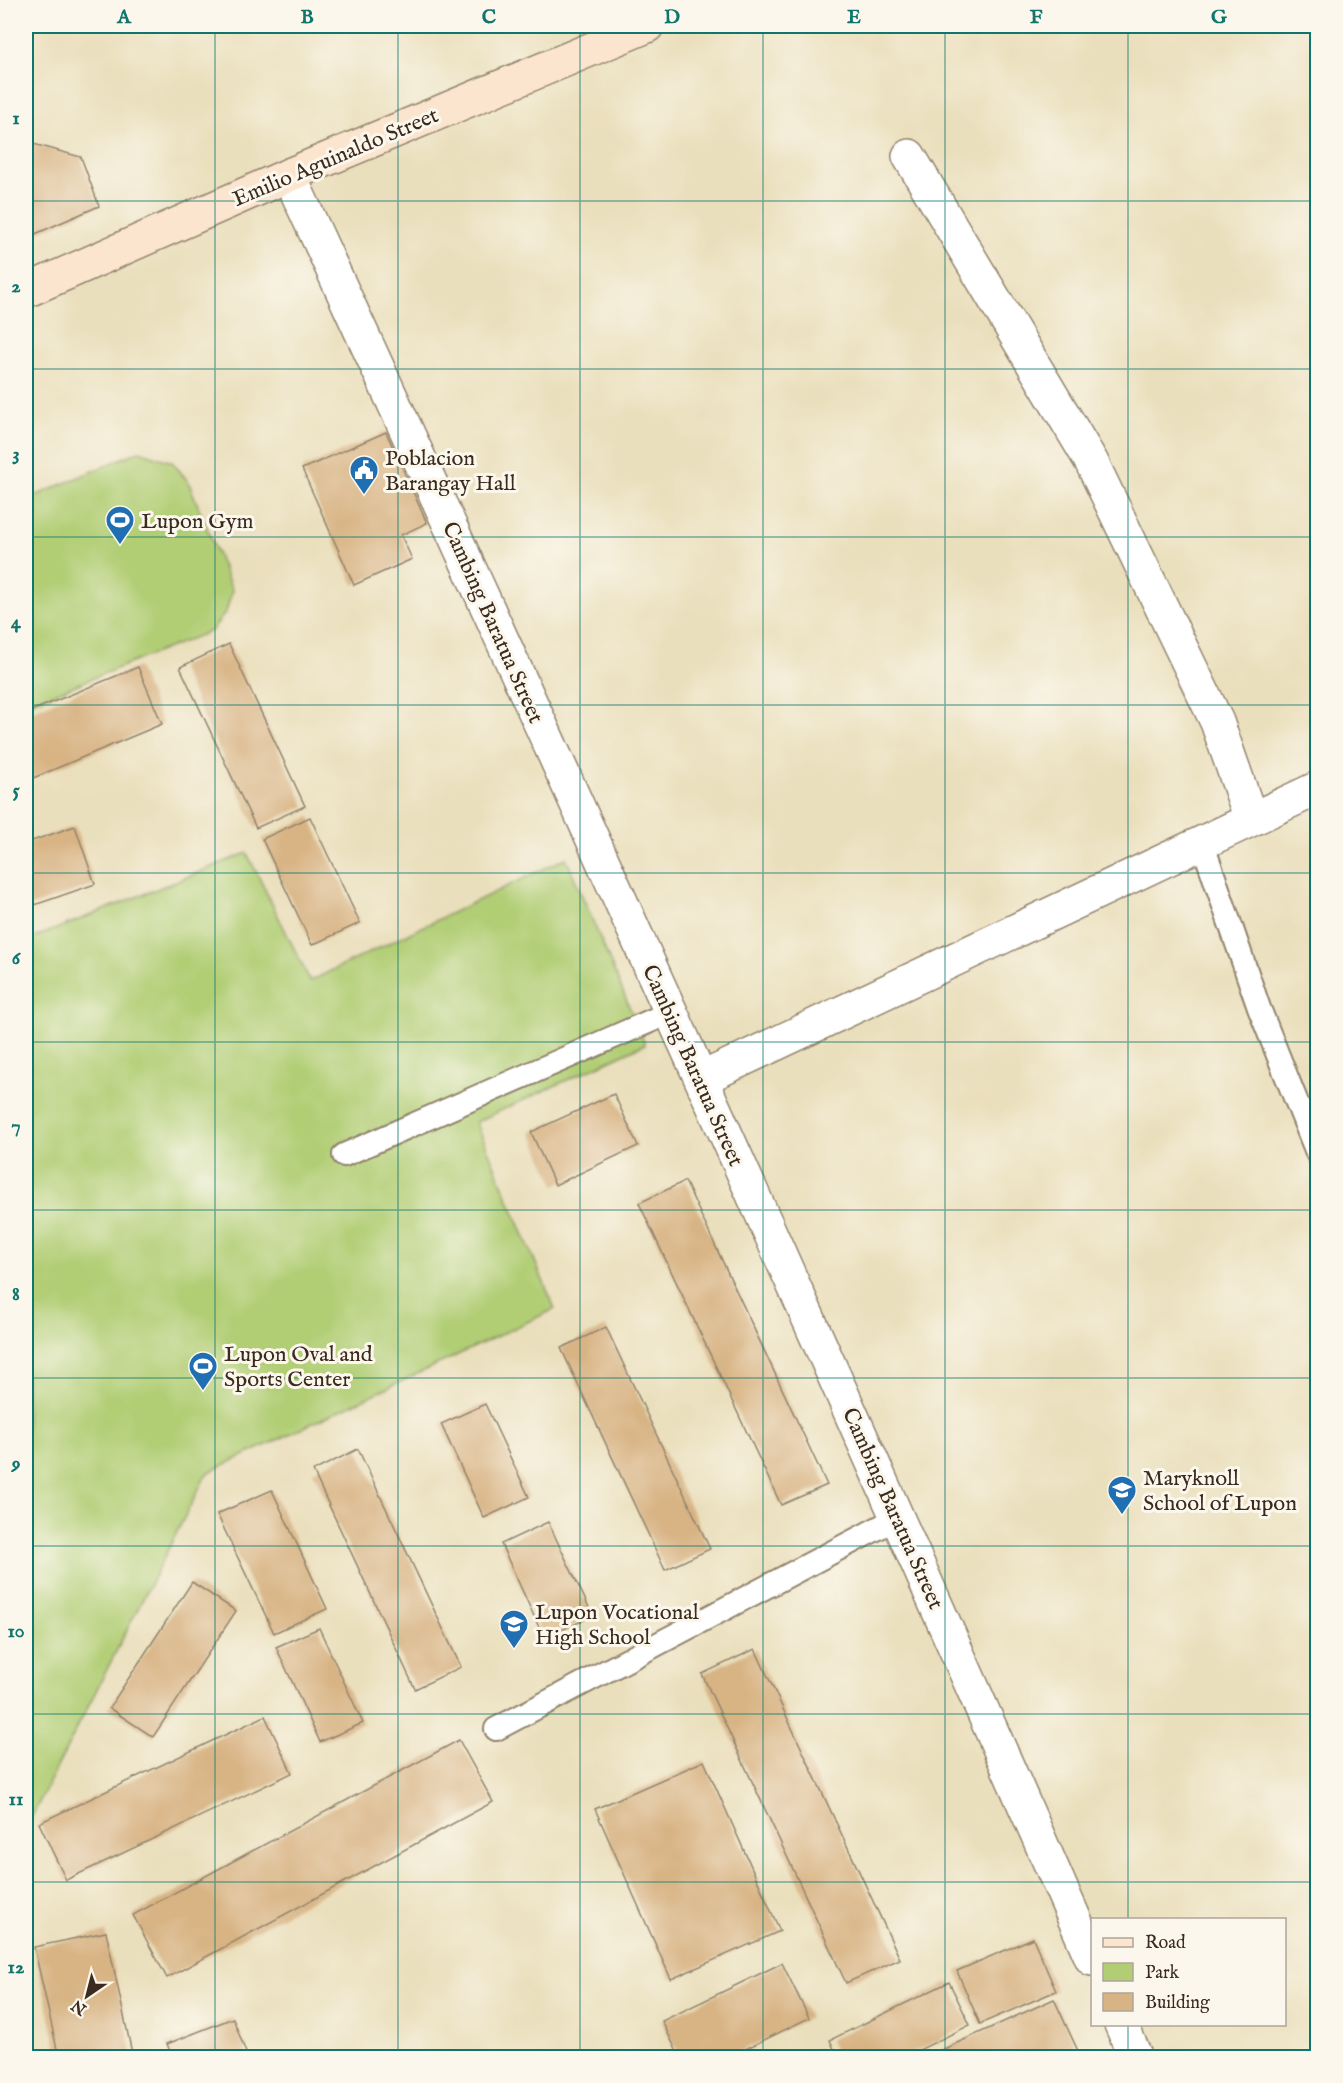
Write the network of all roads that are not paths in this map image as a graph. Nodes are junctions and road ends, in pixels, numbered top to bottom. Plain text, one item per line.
1 (647, 26) edge
2 (909, 156) dead end
3 (288, 175) junction
4 (26, 291) edge
5 (1317, 788) edge
6 (1251, 819) junction
7 (1202, 842) junction
8 (671, 1012) junction
9 (701, 1079) junction
10 (344, 1155) dead end
11 (1317, 1155) edge
12 (899, 1517) junction
13 (496, 1729) dead end
14 (1091, 1957) edge
15 (1121, 2026) edge
16 (1136, 2058) edge

1 - 3 street, Emilio Aguinaldo Street
2 - 6 street
3 - 4 street, Emilio Aguinaldo Street
3 - 8 street, Cambing Baratua Street
5 - 6 street
6 - 7 street
7 - 9 street
7 - 11 lane
8 - 9 street, Cambing Baratua Street
8 - 10 lane
9 - 12 street, Cambing Baratua Street
12 - 13 lane
12 - 14 street, Cambing Baratua Street
15 - 16 street

